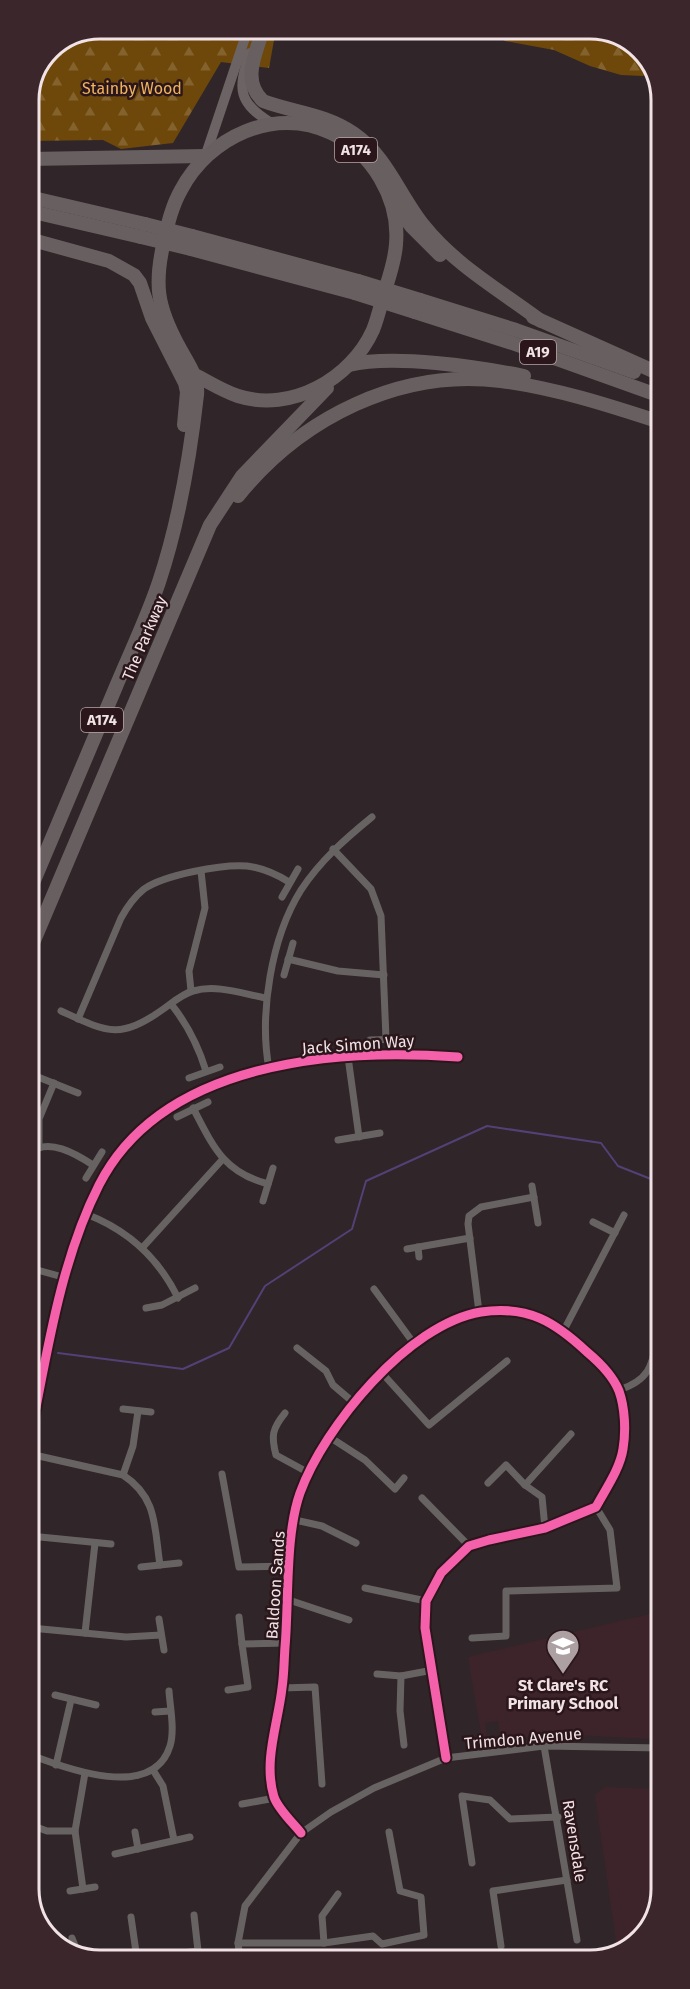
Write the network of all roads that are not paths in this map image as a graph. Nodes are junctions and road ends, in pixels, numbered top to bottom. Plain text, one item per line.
1 (244, 39) edge
2 (257, 39) edge
3 (258, 39) edge
4 (273, 124) junction
5 (205, 155) junction
6 (39, 159) edge
7 (387, 193) junction
8 (39, 200) edge
9 (39, 213) edge
10 (143, 231) junction
11 (39, 242) edge
12 (417, 306) junction
13 (540, 321) junction
14 (605, 349) junction
15 (174, 360) junction
16 (651, 365) edge
17 (345, 369) junction
18 (651, 370) edge
19 (194, 374) junction
20 (651, 378) edge
21 (651, 393) edge
22 (651, 419) edge
23 (651, 419) edge
24 (169, 550) junction
25 (168, 627) junction
26 (372, 817) dead end
27 (333, 849) junction
28 (39, 869) edge
29 (298, 869) dead end
30 (201, 871) junction
31 (290, 882) junction
32 (282, 897) dead end
33 (39, 929) edge
34 (293, 943) dead end
35 (288, 959) junction
36 (284, 975) dead end
37 (384, 975) junction
38 (191, 991) junction
39 (266, 998) junction
40 (171, 1004) junction
41 (61, 1011) dead end
42 (78, 1019) junction
43 (386, 1039) junction
44 (401, 1039) dead end
45 (370, 1040) dead end
46 (348, 1057) junction
47 (458, 1057) dead end
48 (220, 1067) dead end
49 (269, 1069) junction
50 (206, 1071) junction
51 (39, 1077) edge
52 (189, 1078) dead end
53 (54, 1083) junction
54 (78, 1093) dead end
55 (208, 1102) dead end
56 (193, 1108) junction
57 (177, 1117) dead end
58 (380, 1133) dead end
59 (359, 1137) junction
60 (338, 1140) dead end
61 (39, 1147) joint
62 (102, 1152) dead end
63 (222, 1160) junction
64 (93, 1165) junction
65 (273, 1168) dead end
66 (86, 1178) dead end
67 (268, 1184) junction
68 (532, 1186) dead end
69 (534, 1197) junction
70 (263, 1201) dead end
71 (86, 1214) junction
72 (624, 1215) dead end
73 (593, 1222) dead end
74 (538, 1223) dead end
75 (615, 1233) junction
76 (470, 1238) junction
77 (142, 1247) junction
78 (418, 1247) junction
79 (407, 1249) dead end
80 (419, 1257) dead end
81 (39, 1270) edge
82 (66, 1278) junction
83 (195, 1288) dead end
84 (374, 1289) dead end
85 (178, 1298) junction
86 (146, 1308) dead end
87 (479, 1312) junction
88 (564, 1330) junction
89 (415, 1345) junction
90 (297, 1348) dead end
91 (651, 1359) edge
92 (507, 1361) dead end
93 (382, 1372) junction
94 (619, 1390) junction
95 (39, 1392) edge
96 (353, 1402) junction
97 (123, 1409) dead end
98 (138, 1410) junction
99 (151, 1412) dead end
100 (285, 1413) dead end
101 (571, 1434) dead end
102 (328, 1436) junction
103 (39, 1456) edge
104 (309, 1473) junction
105 (222, 1474) dead end
106 (123, 1475) junction
107 (404, 1478) dead end
108 (488, 1483) dead end
109 (525, 1485) junction
110 (422, 1498) dead end
111 (596, 1507) junction
112 (295, 1520) junction
113 (546, 1528) junction
114 (39, 1537) edge
115 (95, 1543) junction
116 (356, 1543) dead end
117 (111, 1544) dead end
118 (470, 1546) junction
119 (179, 1563) dead end
120 (160, 1565) junction
121 (290, 1566) junction
122 (141, 1567) dead end
123 (365, 1588) dead end
124 (289, 1600) junction
125 (426, 1601) junction
126 (239, 1617) dead end
127 (159, 1619) dead end
128 (349, 1620) dead end
129 (39, 1629) edge
130 (85, 1633) junction
131 (161, 1635) junction
132 (472, 1638) dead end
133 (242, 1644) junction
134 (286, 1644) junction
135 (164, 1650) dead end
136 (433, 1670) junction
137 (376, 1674) dead end
138 (401, 1676) junction
139 (282, 1688) junction
140 (170, 1690) dead end
141 (228, 1690) dead end
142 (55, 1695) dead end
143 (71, 1700) junction
144 (96, 1705) dead end
145 (170, 1711) junction
146 (155, 1712) dead end
147 (404, 1745) dead end
148 (544, 1746) junction
149 (651, 1748) edge
150 (39, 1758) edge
151 (446, 1758) junction
152 (56, 1765) junction
153 (153, 1770) junction
154 (85, 1773) junction
155 (322, 1784) dead end
156 (274, 1798) junction
157 (242, 1804) dead end
158 (558, 1817) junction
159 (39, 1828) edge
160 (75, 1831) junction
161 (135, 1832) dead end
162 (389, 1832) dead end
163 (301, 1833) junction
164 (190, 1837) dead end
165 (174, 1840) junction
166 (138, 1849) junction
167 (115, 1854) dead end
168 (472, 1863) dead end
169 (567, 1880) junction
170 (95, 1887) dead end
171 (83, 1889) junction
172 (70, 1891) dead end
173 (338, 1894) dead end
174 (194, 1915) dead end
175 (131, 1917) dead end
176 (72, 1938) dead end
177 (578, 1940) dead end
178 (238, 1943) junction
179 (324, 1943) junction
180 (74, 1944) edge
181 (501, 1946) dead end
182 (136, 1950) edge
183 (198, 1950) edge
184 (239, 1950) edge

1 - 5 main road, A174
2 - 4 main road
3 - 13 highway
4 - 5 highway, A174
4 - 7 highway, A174
5 - 6 highway
5 - 19 highway, A174
7 - 13 highway
7 - 17 highway, A174
8 - 10 highway, A19
9 - 10 highway, A19
10 - 12 highway, A19, bridge
11 - 15 highway
12 - 20 highway, A19
12 - 21 highway, A19
13 - 14 highway
14 - 16 highway
14 - 18 highway
15 - 19 highway
15 - 24 highway
17 - 19 highway, A174
17 - 22 highway
17 - 25 highway, The Parkway / A174
19 - 24 highway, The Parkway / A174
23 - 25 highway
24 - 28 highway, The Parkway / A174
25 - 33 highway, The Parkway / A174
26 - 27 street
27 - 37 street
27 - 39 street
29 - 31 street
30 - 31 street
30 - 38 street
30 - 42 street
31 - 32 street
34 - 35 street
35 - 36 street
35 - 37 street
37 - 43 street
38 - 39 street
38 - 40 street
39 - 49 street
40 - 42 street
40 - 50 street
41 - 42 street
43 - 44 street
43 - 45 street
46 - 47 street, Jack Simon Way
46 - 49 street, Jack Simon Way
46 - 59 street
48 - 50 street
49 - 71 street, Jack Simon Way
50 - 52 street
51 - 53 street
53 - 54 street
53 - 61 street
55 - 56 street
56 - 57 street
56 - 63 street
58 - 59 street
59 - 60 street
61 - 64 street
62 - 64 street
63 - 67 street
63 - 77 street
64 - 66 street
65 - 67 street
67 - 70 street
68 - 69 street
69 - 74 street
69 - 76 street
71 - 77 street
71 - 82 street, Jack Simon Way
72 - 75 street
73 - 75 street
75 - 88 street
76 - 78 street
76 - 87 street
77 - 85 street
78 - 79 street
78 - 80 street
81 - 82 street
82 - 95 street, Jack Simon Way
83 - 85 street
84 - 89 street
85 - 86 street
87 - 88 street, Baldoon Sands
87 - 89 street, Baldoon Sands
88 - 94 street, Baldoon Sands
89 - 93 street, Baldoon Sands
90 - 96 street
91 - 94 street
92 - 93 street
93 - 96 street, Baldoon Sands
94 - 111 street, Baldoon Sands
96 - 102 street, Baldoon Sands
97 - 98 street
98 - 99 street
98 - 106 street
100 - 104 street
101 - 109 street
102 - 104 street, Baldoon Sands
102 - 107 street
103 - 106 street
104 - 112 street, Baldoon Sands
105 - 121 street
106 - 120 street
108 - 109 street
109 - 113 street
110 - 118 street
111 - 113 street
111 - 132 street
112 - 116 street
112 - 121 street, Baldoon Sands
113 - 118 street
114 - 115 street
115 - 117 street
115 - 130 street
118 - 125 street
119 - 120 street
120 - 122 street
121 - 124 street, Baldoon Sands
123 - 125 street
124 - 128 street
124 - 134 street, Baldoon Sands
125 - 136 street
126 - 133 street
127 - 131 street
129 - 130 street
130 - 131 street
131 - 135 street
133 - 134 street
133 - 141 street
134 - 139 street, Baldoon Sands
136 - 138 street
136 - 151 street
137 - 138 street
138 - 147 street
139 - 155 street
139 - 156 street, Baldoon Sands
140 - 145 street
142 - 143 street
143 - 144 street
143 - 152 street
145 - 146 street
145 - 153 street
148 - 149 street, Trimdon Avenue
148 - 151 street, Trimdon Avenue
148 - 158 street, Ravensdale
150 - 152 street
151 - 163 street, Trimdon Avenue
152 - 154 street
153 - 154 street
153 - 165 street
154 - 160 street
156 - 157 street
156 - 163 street
158 - 168 street
158 - 169 street, Ravensdale
159 - 160 street
160 - 171 street
161 - 166 street
162 - 179 street
163 - 178 street, Trimdon Avenue
164 - 165 street
165 - 166 street
166 - 167 street
169 - 177 street, Ravensdale
169 - 181 street
170 - 171 street
171 - 172 street
173 - 179 street
174 - 183 street
175 - 182 street
176 - 180 street
178 - 179 street
178 - 184 street, Trimdon Avenue

